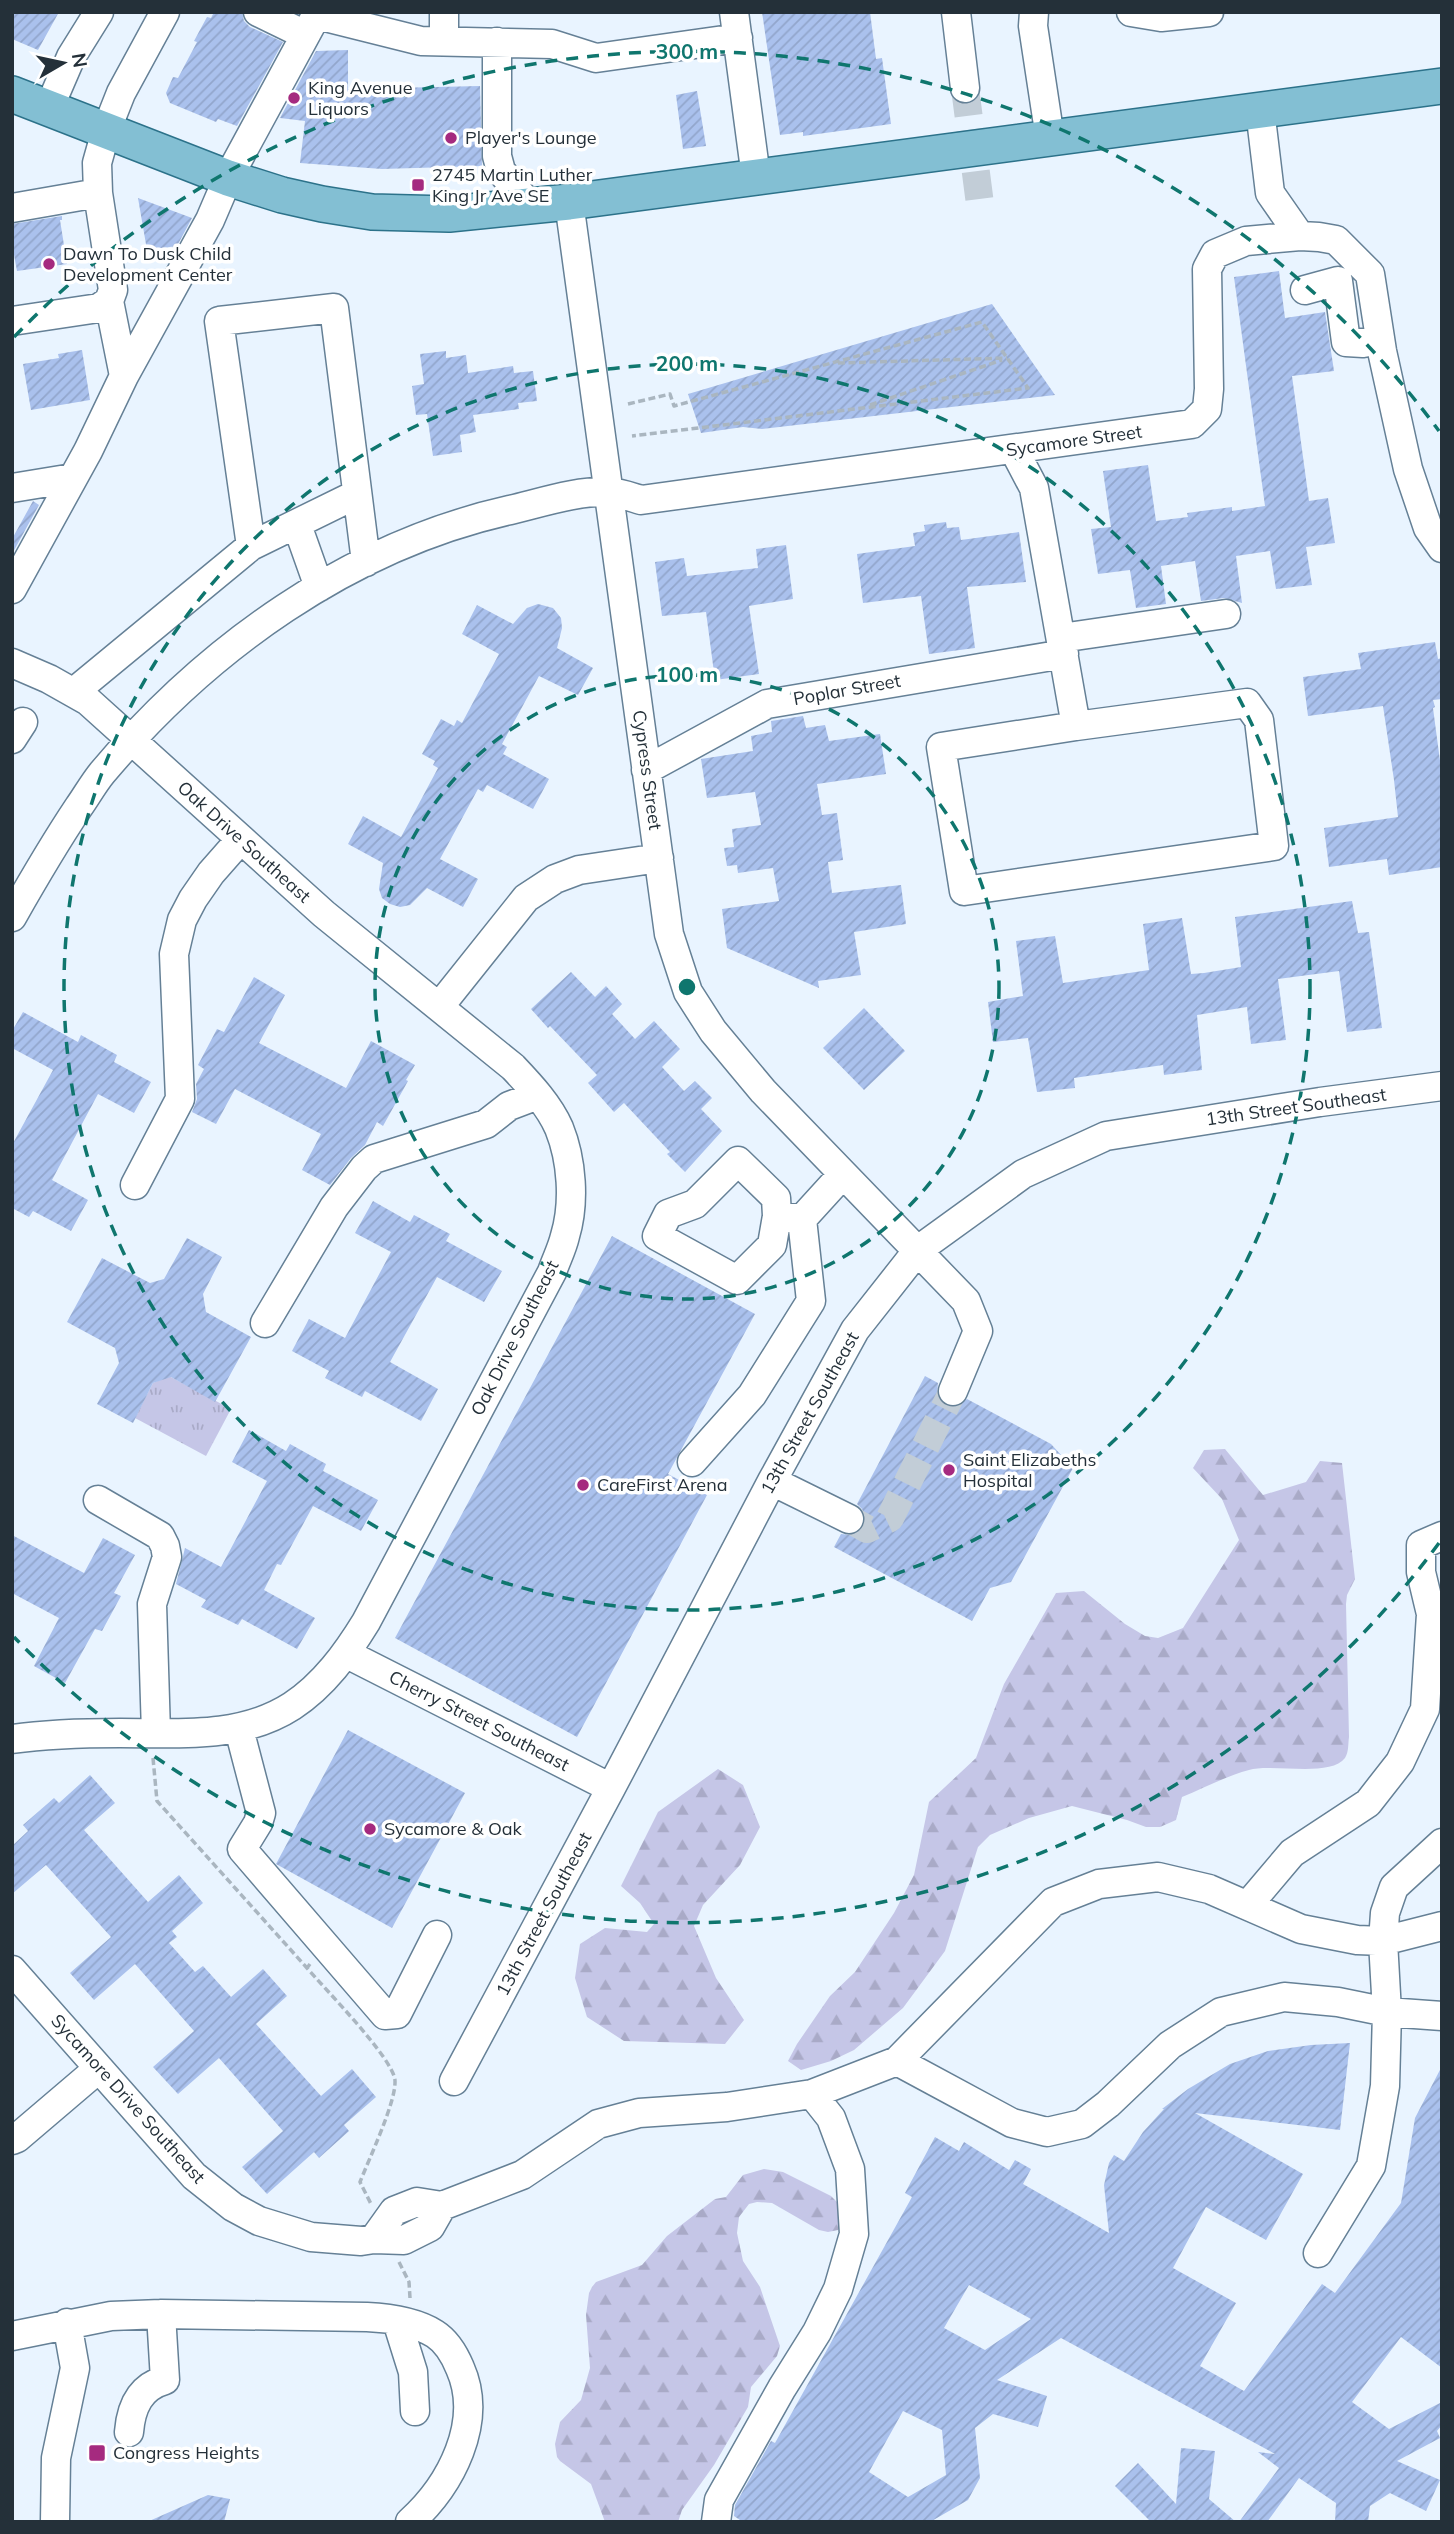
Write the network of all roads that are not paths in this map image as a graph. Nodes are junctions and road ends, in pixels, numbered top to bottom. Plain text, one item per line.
1 (99, 12) edge
2 (165, 12) edge
3 (258, 12) edge
4 (443, 12) edge
5 (956, 12) edge
6 (1034, 12) edge
7 (1131, 12) edge
8 (1209, 12) edge
9 (309, 19) edge
10 (736, 25) edge
11 (444, 41) junction
12 (497, 42) junction
13 (1442, 86) edge
14 (965, 88) tunnel mouth
15 (12, 94) edge
16 (49, 108) junction
17 (1259, 110) junction
18 (106, 131) junction
19 (1050, 138) junction
20 (756, 177) junction
21 (228, 178) junction
22 (98, 192) junction
23 (569, 202) junction
24 (530, 206) junction
25 (12, 208) edge
26 (1300, 236) junction
27 (163, 270) dead end
28 (1305, 290) dead end
29 (111, 296) junction
30 (12, 321) edge
31 (1380, 340) junction
32 (122, 367) junction
33 (1014, 450) junction
34 (73, 478) junction
35 (12, 488) edge
36 (609, 492) junction
37 (357, 494) junction
38 (297, 525) junction
39 (251, 546) junction
40 (1442, 548) edge
41 (366, 562) junction
42 (320, 587) junction
43 (12, 589) edge
44 (1226, 614) dead end
45 (1062, 646) junction
46 (12, 663) edge
47 (74, 692) junction
48 (1076, 726) junction
49 (131, 741) junction
50 (646, 769) junction
51 (240, 840) junction
52 (659, 858) junction
53 (12, 918) edge
54 (439, 1007) junction
55 (1442, 1086) edge
56 (538, 1094) junction
57 (843, 1174) junction
58 (135, 1185) dead end
59 (789, 1218) junction
60 (918, 1250) junction
61 (265, 1323) dead end
62 (953, 1391) tunnel mouth
63 (692, 1462) dead end
64 (772, 1481) junction
65 (98, 1500) dead end
66 (849, 1519) tunnel mouth
67 (1442, 1536) edge
68 (1435, 1599) edge
69 (347, 1654) junction
70 (239, 1729) junction
71 (154, 1733) junction
72 (12, 1739) edge
73 (611, 1788) junction
74 (1442, 1843) edge
75 (1248, 1905) junction
76 (1442, 1926) edge
77 (437, 1935) dead end
78 (1383, 1941) junction
79 (12, 1970) edge
80 (1387, 2012) junction
81 (1442, 2016) edge
82 (897, 2061) junction
83 (98, 2069) junction
84 (454, 2081) dead end
85 (812, 2094) junction
86 (12, 2140) edge
87 (1318, 2253) dead end
88 (404, 2312) junction
89 (162, 2314) junction
90 (66, 2323) junction
91 (12, 2336) edge
92 (415, 2411) dead end
93 (129, 2432) dead end
94 (55, 2522) edge
95 (410, 2522) edge
96 (716, 2522) edge

1 - 16 street
2 - 18 street
3 - 9 street
4 - 11 street
5 - 14 street
6 - 19 street
7 - 8 street
9 - 11 street
9 - 21 street
10 - 12 street
10 - 20 street
11 - 12 street
12 - 24 street
13 - 17 main road
15 - 16 main road
16 - 18 main road
17 - 19 main road
17 - 26 street
18 - 21 main road
18 - 22 street
19 - 20 main road
20 - 23 main road
21 - 24 main road
21 - 32 street
22 - 25 street
22 - 29 street
23 - 24 main road
23 - 36 street, Cypress Street
26 - 31 street, Sycamore Street
26 - 33 street, Sycamore Street
27 - 32 street
28 - 31 street
29 - 30 street
29 - 32 street
31 - 40 street
32 - 34 street
33 - 36 street, Sycamore Street
33 - 45 street
34 - 35 street
34 - 43 street
36 - 41 street
36 - 50 street, Cypress Street
37 - 38 street
37 - 39 street
37 - 41 street
38 - 39 street
38 - 42 street
39 - 47 street
41 - 42 street
42 - 49 street
44 - 45 street, Poplar Street
45 - 48 street
45 - 50 street, Poplar Street
46 - 47 street, Oak Drive Southeast
47 - 49 street, Oak Drive Southeast
48 - 48 street
49 - 51 street, Oak Drive Southeast
49 - 53 street
50 - 52 street, Cypress Street
51 - 54 street, Oak Drive Southeast
51 - 58 street
52 - 54 street
52 - 57 street, Cypress Street
54 - 56 street, Oak Drive Southeast
55 - 60 street, 13th Street Southeast
56 - 61 street
56 - 69 street, Oak Drive Southeast
57 - 59 street
57 - 60 street, Cypress Street
59 - 59 street
59 - 63 street
60 - 62 street, Cypress Street
60 - 64 street, 13th Street Southeast
64 - 66 street
64 - 73 street, 13th Street Southeast
65 - 71 street
67 - 68 street
68 - 75 street
69 - 70 street, Oak Drive Southeast
69 - 73 street, Cherry Street Southeast
70 - 71 street, Oak Drive Southeast
70 - 77 street
71 - 72 street, Oak Drive Southeast
73 - 84 street, 13th Street Southeast
74 - 78 street
75 - 78 street
75 - 82 street
76 - 78 street
78 - 80 street
79 - 83 street, Sycamore Drive Southeast
80 - 81 street
80 - 82 street
80 - 87 street
82 - 85 street
83 - 85 street, Sycamore Drive Southeast
83 - 86 street
85 - 96 street
88 - 89 street
88 - 92 street
88 - 95 street
89 - 90 street
89 - 93 street
90 - 91 street
90 - 94 street

